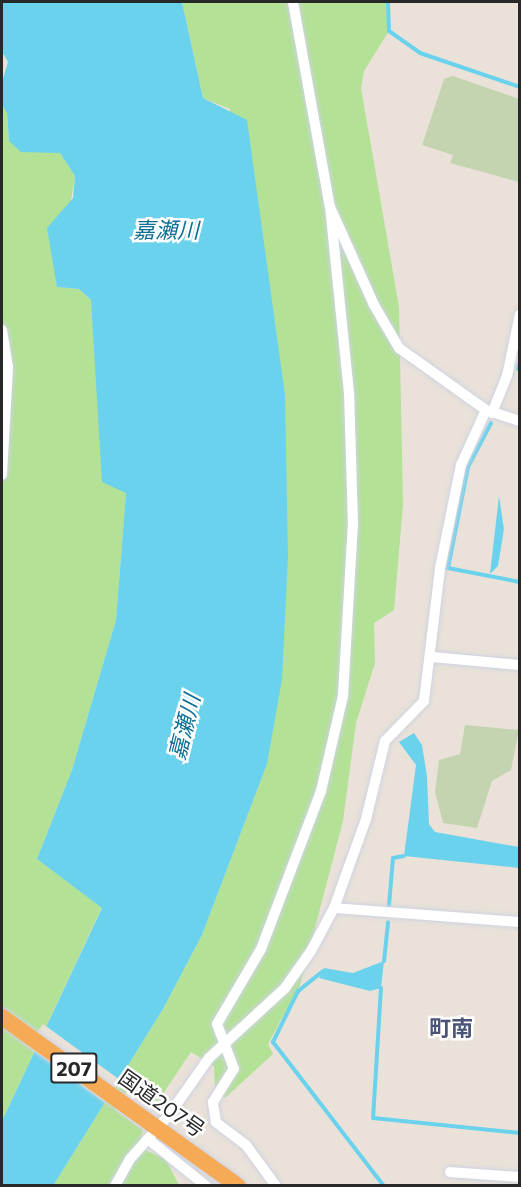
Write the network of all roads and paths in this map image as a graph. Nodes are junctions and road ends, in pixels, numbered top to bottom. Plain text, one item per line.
1 (293, 2) edge
2 (330, 207) junction
3 (519, 314) edge
4 (2, 330) edge
5 (489, 411) junction
6 (519, 421) edge
7 (2, 475) edge
8 (432, 657) junction
9 (519, 664) edge
10 (334, 908) junction
11 (519, 922) edge
12 (2, 1017) edge
13 (223, 1047) junction
14 (151, 1129) junction
15 (450, 1172) dead end
16 (519, 1177) edge
17 (115, 1185) edge
18 (206, 1185) edge
19 (238, 1185) edge
20 (276, 1185) edge

1 - 2 street
2 - 5 street
2 - 13 street
3 - 5 street
4 - 7 street
5 - 6 street
5 - 8 street
8 - 9 street
8 - 10 street
10 - 11 street
10 - 13 street
12 - 14 highway, 国道207号 / 207
13 - 14 street
13 - 20 street
14 - 17 street
14 - 18 street
14 - 19 highway, 国道207号 / 207
15 - 16 street

